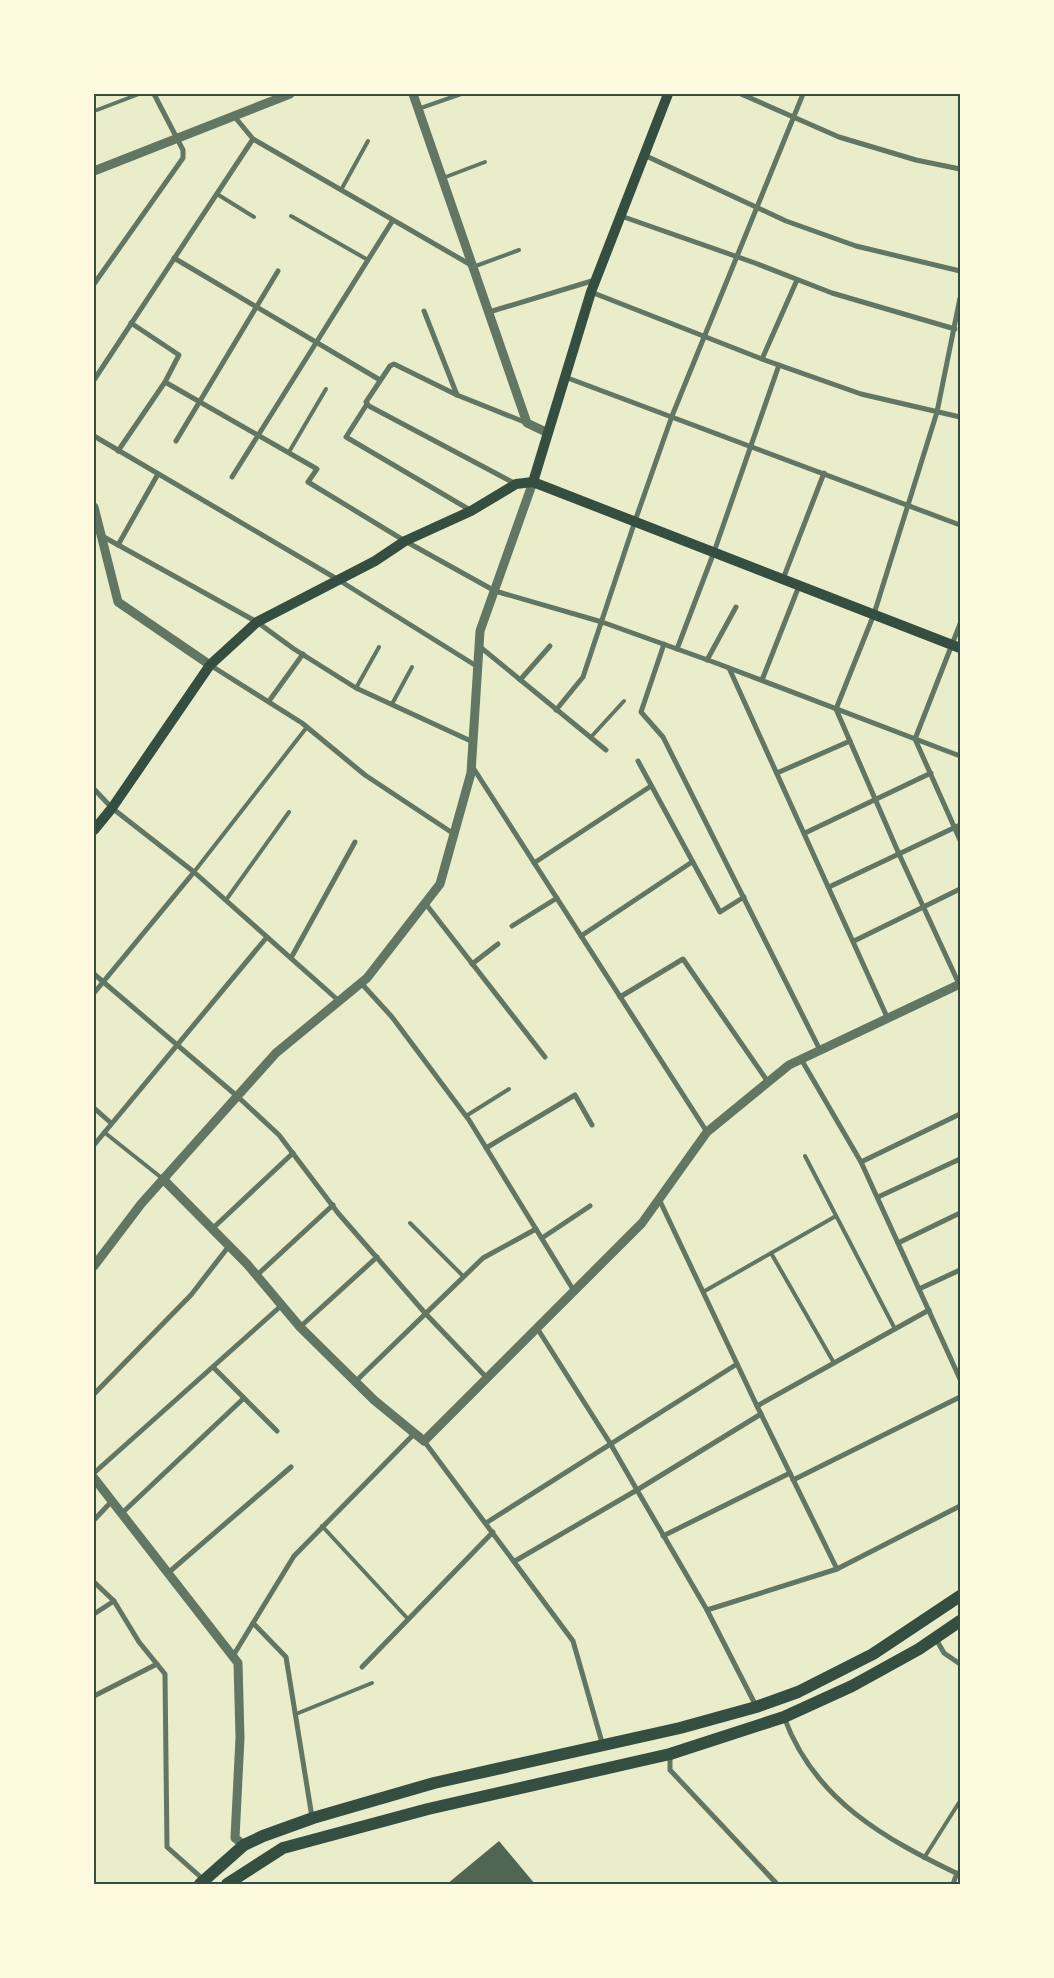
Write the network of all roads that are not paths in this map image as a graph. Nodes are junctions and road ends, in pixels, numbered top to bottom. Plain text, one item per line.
1 (139, 94) edge
2 (154, 94) edge
3 (413, 94) edge
4 (461, 94) edge
5 (668, 94) edge
6 (741, 94) edge
7 (803, 94) edge
8 (286, 95) edge
9 (418, 109) junction
10 (97, 110) dead end
11 (234, 115) junction
12 (794, 117) junction
13 (176, 139) junction
14 (254, 139) junction
15 (368, 141) dead end
16 (644, 155) junction
17 (485, 162) dead end
18 (960, 169) edge
19 (94, 171) edge
20 (442, 178) junction
21 (341, 190) junction
22 (217, 194) junction
23 (757, 207) junction
24 (291, 216) dead end
25 (621, 216) junction
26 (254, 217) dead end
27 (393, 220) junction
28 (519, 250) dead end
29 (737, 257) junction
30 (174, 258) junction
31 (368, 260) junction
32 (474, 267) junction
33 (278, 271) dead end
34 (960, 271) edge
35 (595, 280) junction
36 (798, 280) junction
37 (94, 284) edge
38 (591, 292) junction
39 (960, 298) edge
40 (257, 307) junction
41 (424, 311) dead end
42 (489, 312) junction
43 (131, 323) junction
44 (955, 329) junction
45 (705, 337) junction
46 (316, 342) junction
47 (762, 359) junction
48 (779, 365) junction
49 (565, 377) junction
50 (94, 380) edge
51 (380, 380) junction
52 (165, 382) junction
53 (326, 389) dead end
54 (457, 395) junction
55 (199, 402) junction
56 (367, 404) junction
57 (937, 412) junction
58 (672, 416) junction
59 (960, 417) edge
60 (527, 423) junction
61 (548, 433) junction
62 (258, 435) junction
63 (94, 436) edge
64 (176, 441) dead end
65 (752, 446) junction
66 (118, 451) junction
67 (288, 452) junction
68 (158, 474) junction
69 (824, 474) junction
70 (232, 477) dead end
71 (533, 482) junction
72 (516, 484) junction
73 (909, 506) junction
74 (94, 507) edge
75 (471, 511) junction
76 (634, 521) junction
77 (960, 525) edge
78 (101, 536) junction
79 (405, 541) junction
80 (118, 545) junction
81 (714, 552) junction
82 (783, 579) junction
83 (337, 580) junction
84 (799, 586) junction
85 (495, 591) junction
86 (736, 607) dead end
87 (874, 614) junction
88 (257, 622) junction
89 (602, 622) junction
90 (960, 624) edge
91 (664, 644) junction
92 (479, 646) junction
93 (550, 646) dead end
94 (956, 646) edge
95 (379, 647) dead end
96 (677, 649) junction
97 (303, 654) junction
98 (707, 660) junction
99 (210, 664) junction
100 (412, 667) dead end
101 (478, 667) junction
102 (729, 668) junction
103 (520, 680) junction
104 (762, 680) junction
105 (356, 688) junction
106 (269, 700) junction
107 (624, 701) dead end
108 (392, 704) junction
109 (836, 709) junction
110 (556, 710) junction
111 (307, 727) junction
112 (591, 737) junction
113 (915, 739) junction
114 (850, 741) junction
115 (473, 742) junction
116 (606, 750) dead end
117 (960, 756) edge
118 (638, 761) dead end
119 (471, 766) junction
120 (777, 773) junction
121 (931, 773) junction
122 (652, 786) junction
123 (94, 790) edge
124 (876, 800) junction
125 (112, 808) junction
126 (289, 812) dead end
127 (960, 825) edge
128 (954, 828) junction
129 (94, 830) edge
130 (804, 833) junction
131 (454, 834) junction
132 (960, 840) edge
133 (355, 842) dead end
134 (899, 854) junction
135 (692, 862) junction
136 (534, 863) junction
137 (194, 872) junction
138 (830, 887) junction
139 (960, 889) edge
140 (744, 897) junction
141 (557, 898) junction
142 (226, 900) junction
143 (425, 903) junction
144 (924, 907) junction
145 (512, 926) dead end
146 (581, 936) junction
147 (267, 937) junction
148 (854, 941) junction
149 (498, 944) dead end
150 (291, 958) junction
151 (472, 964) junction
152 (94, 974) edge
153 (103, 982) junction
154 (361, 983) junction
155 (960, 984) edge
156 (94, 993) edge
157 (620, 997) junction
158 (339, 1001) junction
159 (888, 1019) junction
160 (176, 1044) junction
161 (820, 1050) junction
162 (545, 1057) dead end
163 (801, 1059) junction
164 (768, 1082) junction
165 (509, 1090) dead end
166 (237, 1096) junction
167 (94, 1108) edge
168 (960, 1114) edge
169 (466, 1116) junction
170 (112, 1123) junction
171 (592, 1125) dead end
172 (104, 1132) junction
173 (706, 1132) junction
174 (94, 1145) edge
175 (486, 1148) junction
176 (293, 1154) junction
177 (805, 1156) dead end
178 (960, 1159) edge
179 (861, 1162) junction
180 (163, 1179) junction
181 (878, 1198) junction
182 (659, 1199) junction
183 (333, 1206) junction
184 (590, 1206) dead end
185 (960, 1213) edge
186 (836, 1216) junction
187 (410, 1223) dead end
188 (536, 1228) junction
189 (212, 1229) junction
190 (542, 1238) junction
191 (898, 1243) junction
192 (229, 1246) junction
193 (771, 1253) junction
194 (376, 1257) junction
195 (94, 1266) edge
196 (960, 1270) edge
197 (256, 1276) junction
198 (463, 1276) junction
199 (919, 1289) junction
200 (574, 1291) junction
201 (703, 1292) junction
202 (282, 1305) junction
203 (929, 1310) junction
204 (425, 1313) junction
205 (300, 1327) junction
206 (537, 1328) junction
207 (895, 1329) junction
208 (834, 1363) junction
209 (737, 1364) junction
210 (213, 1367) junction
211 (487, 1378) junction
212 (960, 1379) edge
213 (355, 1382) junction
214 (94, 1394) edge
215 (960, 1397) edge
216 (244, 1398) junction
217 (757, 1406) junction
218 (761, 1414) junction
219 (277, 1431) dead end
220 (414, 1433) junction
221 (424, 1440) junction
222 (610, 1443) junction
223 (291, 1467) dead end
224 (94, 1473) edge
225 (790, 1473) junction
226 (94, 1478) edge
227 (793, 1480) junction
228 (637, 1490) junction
229 (112, 1501) junction
230 (960, 1506) edge
231 (122, 1514) junction
232 (94, 1520) edge
233 (486, 1523) junction
234 (322, 1526) junction
235 (493, 1532) junction
236 (663, 1536) junction
237 (515, 1561) junction
238 (837, 1569) junction
239 (168, 1573) junction
240 (94, 1582) edge
241 (960, 1596) edge
242 (114, 1601) junction
243 (707, 1610) junction
244 (94, 1614) edge
245 (408, 1620) junction
246 (960, 1621) edge
247 (253, 1623) junction
248 (935, 1638) junction
249 (232, 1656) junction
250 (157, 1664) junction
251 (960, 1664) edge
252 (362, 1667) dead end
253 (372, 1683) dead end
254 (94, 1696) edge
255 (756, 1707) junction
256 (296, 1714) junction
257 (784, 1717) junction
258 (603, 1746) junction
259 (670, 1754) junction
260 (960, 1801) edge
261 (312, 1818) junction
262 (244, 1845) junction
263 (924, 1858) junction
264 (959, 1874) edge
265 (202, 1882) edge
266 (227, 1884) edge
267 (777, 1884) edge
268 (953, 1884) edge

1 - 10 lane
2 - 13 street
3 - 9 street
4 - 9 lane
5 - 16 main road
6 - 12 street
7 - 12 street
8 - 11 street
9 - 20 street
11 - 13 street
11 - 14 street
12 - 18 street
12 - 23 street
13 - 19 street
13 - 37 street
14 - 21 street
14 - 22 street
15 - 21 lane
16 - 23 street
16 - 25 main road
17 - 20 lane
20 - 32 street
21 - 27 street
22 - 26 lane
22 - 30 street
23 - 29 street
23 - 34 street
24 - 31 lane
25 - 29 street
25 - 35 main road
27 - 31 street
27 - 32 street
28 - 32 lane
29 - 36 street
29 - 45 street
30 - 40 street
30 - 43 street
31 - 46 street
32 - 42 street
33 - 40 street
35 - 38 main road
35 - 42 street
36 - 44 street
36 - 47 street
38 - 45 street
38 - 49 main road
39 - 44 street
40 - 46 street
40 - 55 street
41 - 54 street
42 - 60 street
43 - 50 street
43 - 52 street
44 - 57 street
45 - 47 street
45 - 58 street
46 - 51 street
46 - 62 street
47 - 48 street
48 - 57 street
48 - 65 street
49 - 58 street
49 - 61 main road
51 - 54 street
51 - 56 street
52 - 55 street
52 - 66 street
53 - 67 lane
54 - 60 street
55 - 62 street
55 - 64 street
56 - 72 street
56 - 75 street
57 - 59 street
57 - 73 street
58 - 65 street
58 - 76 street
60 - 61 street
61 - 71 main road
62 - 67 street
62 - 70 street
63 - 66 street
65 - 69 street
65 - 81 street
66 - 68 street
67 - 79 street
68 - 80 street
68 - 83 street
69 - 73 street
69 - 82 street
71 - 72 main road
71 - 76 main road
71 - 85 street
72 - 75 main road
73 - 77 street
73 - 87 street
74 - 78 street
75 - 79 main road
76 - 81 main road
76 - 89 street
78 - 80 street
78 - 99 street
79 - 83 main road
79 - 85 street
80 - 88 street
81 - 82 main road
81 - 96 street
82 - 84 main road
83 - 88 main road
83 - 101 street
84 - 87 main road
84 - 104 street
85 - 89 street
85 - 92 street
86 - 98 street
87 - 94 main road
87 - 109 street
88 - 97 street
88 - 99 main road
89 - 91 street
89 - 110 street
90 - 94 street
91 - 96 street
91 - 140 street
92 - 101 street
92 - 103 street
93 - 103 street
94 - 113 street
95 - 105 lane
96 - 98 street
97 - 105 street
97 - 106 street
98 - 102 street
99 - 106 street
99 - 125 main road
100 - 108 lane
101 - 115 street
102 - 104 street
102 - 120 street
103 - 110 street
104 - 109 street
105 - 108 street
106 - 111 street
107 - 112 lane
108 - 115 street
109 - 113 street
109 - 114 street
110 - 112 street
111 - 131 street
111 - 137 lane
112 - 116 street
113 - 117 street
113 - 121 street
114 - 120 street
114 - 124 street
115 - 119 street
118 - 122 street
119 - 131 street
119 - 136 street
120 - 130 street
121 - 124 street
121 - 128 street
122 - 135 street
122 - 136 street
123 - 125 street
124 - 130 street
124 - 134 street
125 - 129 main road
125 - 137 street
126 - 142 lane
127 - 128 street
128 - 132 street
128 - 134 street
130 - 138 street
131 - 143 street
133 - 150 street
134 - 138 street
134 - 144 street
135 - 140 street
135 - 146 street
136 - 141 street
137 - 142 street
137 - 153 street
138 - 148 street
139 - 144 street
140 - 161 street
141 - 145 street
141 - 146 street
142 - 147 street
143 - 151 street
143 - 154 street
144 - 148 street
144 - 155 street
146 - 157 street
147 - 150 street
147 - 160 street
148 - 159 street
149 - 151 street
150 - 158 street
151 - 162 street
152 - 153 street
153 - 156 street
153 - 160 street
154 - 158 street
154 - 169 street
155 - 159 street
157 - 164 street
157 - 173 street
158 - 166 street
159 - 161 street
160 - 166 street
160 - 170 street
161 - 163 street
163 - 164 street
163 - 179 street
164 - 173 street
165 - 169 lane
166 - 176 street
166 - 180 street
167 - 170 street
168 - 179 street
169 - 175 street
170 - 172 street
171 - 175 street
172 - 174 street
172 - 180 lane
173 - 182 street
175 - 188 street
176 - 183 street
176 - 189 street
177 - 186 lane
178 - 181 street
179 - 181 street
180 - 189 street
180 - 195 street
181 - 191 street
182 - 200 street
182 - 201 street
183 - 194 street
183 - 197 street
184 - 190 street
185 - 191 street
186 - 193 lane
186 - 207 lane
187 - 198 lane
188 - 190 street
188 - 198 street
189 - 192 street
190 - 200 street
191 - 199 street
192 - 197 street
192 - 214 street
193 - 201 lane
193 - 208 lane
194 - 204 street
194 - 205 street
196 - 199 street
197 - 202 street
198 - 204 street
199 - 203 street
200 - 206 street
201 - 209 street
202 - 205 street
202 - 210 street
203 - 207 street
203 - 212 street
204 - 211 street
204 - 213 street
205 - 213 street
206 - 211 street
206 - 222 street
207 - 208 street
208 - 217 street
209 - 217 street
209 - 222 street
210 - 216 street
210 - 224 street
211 - 221 street
213 - 220 street
215 - 227 street
216 - 219 street
216 - 231 street
217 - 218 street
218 - 225 street
218 - 228 street
220 - 221 street
220 - 234 street
221 - 233 street
222 - 228 street
222 - 233 street
223 - 239 street
225 - 227 street
225 - 236 street
226 - 229 street
227 - 238 street
228 - 236 street
228 - 237 street
229 - 231 street
229 - 232 street
230 - 238 street
231 - 239 street
233 - 235 street
234 - 245 lane
234 - 247 street
235 - 237 street
235 - 245 street
236 - 243 street
237 - 258 street
238 - 243 street
239 - 249 street
240 - 242 street
241 - 255 main road
242 - 244 street
242 - 250 street
243 - 255 street
245 - 252 street
246 - 248 main road
247 - 249 street
247 - 256 street
248 - 251 street
248 - 257 main road
249 - 262 street
250 - 254 street
250 - 265 street
253 - 256 lane
255 - 258 main road
256 - 261 street
257 - 259 main road
257 - 263 street
258 - 261 main road
259 - 266 main road
259 - 267 street
260 - 263 lane
261 - 262 main road
262 - 265 main road
263 - 264 street
264 - 268 street

